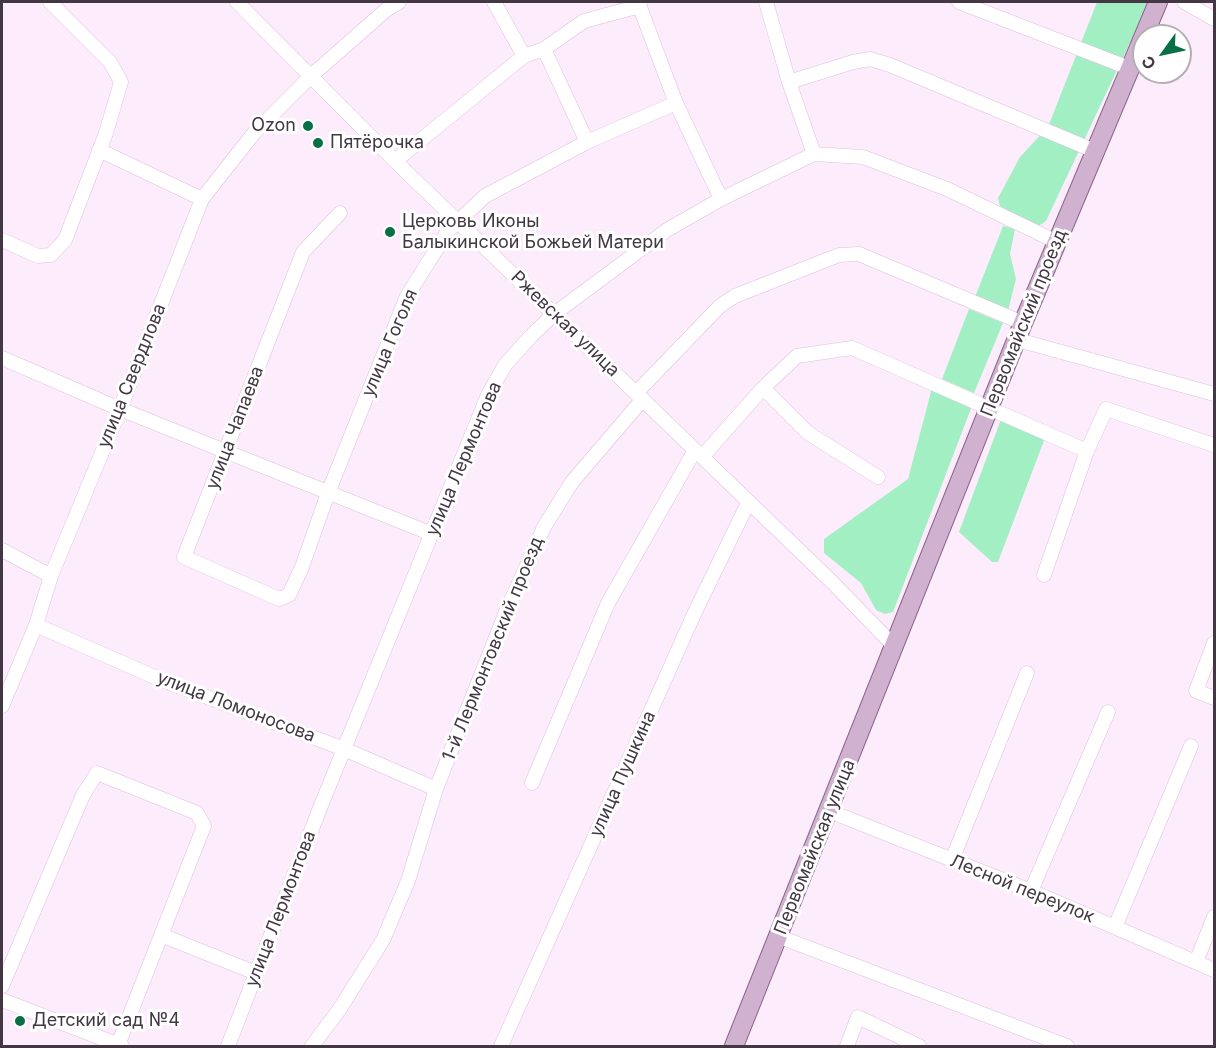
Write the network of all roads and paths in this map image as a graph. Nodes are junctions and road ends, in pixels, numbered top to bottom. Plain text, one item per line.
1 (50, 2) edge
2 (237, 2) edge
3 (399, 2) edge
4 (494, 2) edge
5 (960, 2) edge
6 (1158, 2) edge
7 (1184, 2) edge
8 (771, 3) edge
9 (639, 4) edge
10 (1215, 19) edge
11 (544, 49) junction
12 (524, 56) junction
13 (1129, 68) junction
14 (311, 76) junction
15 (789, 82) junction
16 (676, 103) junction
17 (587, 142) junction
18 (99, 150) junction
19 (1095, 151) junction
20 (814, 154) junction
21 (395, 161) junction
22 (202, 199) junction
23 (721, 199) junction
24 (340, 213) dead end
25 (458, 220) junction
26 (2, 240) edge
27 (1057, 242) junction
28 (554, 314) junction
29 (1021, 331) junction
30 (2, 358) edge
31 (763, 388) junction
32 (1215, 394) edge
33 (639, 396) junction
34 (989, 408) junction
35 (120, 409) junction
36 (1215, 445) edge
37 (226, 451) junction
38 (1087, 451) junction
39 (699, 454) junction
40 (878, 477) dead end
41 (328, 493) junction
42 (748, 503) junction
43 (432, 534) junction
44 (2, 550) edge
45 (1044, 575) dead end
46 (51, 576) junction
47 (279, 599) joint
48 (36, 625) junction
49 (1215, 643) edge
50 (894, 646) junction
51 (1211, 662) edge
52 (1028, 673) dead end
53 (1215, 698) edge
54 (2, 706) edge
55 (1108, 712) dead end
56 (1191, 746) dead end
57 (344, 749) junction
58 (532, 783) dead end
59 (436, 789) junction
60 (829, 811) junction
61 (952, 860) junction
62 (1031, 891) junction
63 (1215, 917) edge
64 (1115, 927) junction
65 (161, 935) junction
66 (780, 937) junction
67 (1196, 962) junction
68 (1215, 970) edge
69 (255, 973) junction
70 (2, 986) edge
71 (2, 1000) edge
72 (120, 1046) edge
73 (228, 1047) edge
74 (312, 1047) edge
75 (501, 1047) edge
76 (734, 1047) edge
77 (846, 1047) edge
78 (919, 1047) edge
79 (1067, 1047) edge

1 - 18 street
2 - 14 street, Ржевская улица
3 - 14 street, улица Свердлова
4 - 12 street
5 - 13 street
6 - 13 main road, Первомайский проезд
7 - 10 street
8 - 15 street
9 - 11 street
9 - 16 street
11 - 12 street
11 - 17 street
12 - 21 street
13 - 19 main road, Первомайский проезд
14 - 21 street, Ржевская улица
14 - 22 street, улица Свердлова
15 - 19 street
15 - 20 street
16 - 17 street, улица Гоголя
16 - 23 street
17 - 25 street, улица Гоголя
18 - 22 street
18 - 26 street
19 - 27 main road, Первомайский проезд
20 - 23 street, улица Лермонтова
20 - 27 street, улица Лермонтова
21 - 25 street, Ржевская улица
22 - 35 street, улица Свердлова
23 - 28 street, улица Лермонтова
24 - 37 street, улица Чапаева
25 - 28 street, Ржевская улица
25 - 41 street, улица Гоголя
27 - 29 main road, Первомайский проезд
28 - 33 street, Ржевская улица
28 - 43 street, улица Лермонтова
29 - 32 street, 1-й Лермонтовский проезд
29 - 33 street, 1-й Лермонтовский проезд
29 - 34 main road, Первомайский проезд
30 - 35 street
31 - 34 street
31 - 39 street
31 - 40 street
33 - 39 street, Ржевская улица
33 - 59 street, 1-й Лермонтовский проезд
34 - 38 street
34 - 50 main road, Первомайский проезд
35 - 37 street
35 - 46 street, улица Свердлова
36 - 38 street
37 - 41 street
37 - 47 street, улица Чапаева
38 - 45 street
39 - 42 street, Ржевская улица
39 - 58 street
41 - 43 street
41 - 47 street, улица Гоголя
42 - 50 street, Ржевская улица
42 - 75 street, улица Пушкина
43 - 57 street, улица Лермонтова
44 - 46 street
46 - 48 street, улица Свердлова
48 - 54 street, улица Свердлова
48 - 57 street, улица Ломоносова
49 - 51 street
50 - 60 main road, Первомайская улица
51 - 53 street
52 - 61 street
55 - 62 street
56 - 64 street
57 - 59 street, улица Ломоносова
57 - 69 street, улица Лермонтова
59 - 74 street, 1-й Лермонтовский проезд
60 - 61 street, Лесной переулок
60 - 66 main road, Первомайская улица
61 - 62 street, Лесной переулок
62 - 64 street, Лесной переулок
63 - 67 street
64 - 67 street, Лесной переулок
65 - 69 street
65 - 70 street
65 - 72 street
66 - 76 main road, Первомайская улица
66 - 79 street
67 - 68 street, Лесной переулок
69 - 73 street, улица Лермонтова
71 - 72 street
77 - 78 street

